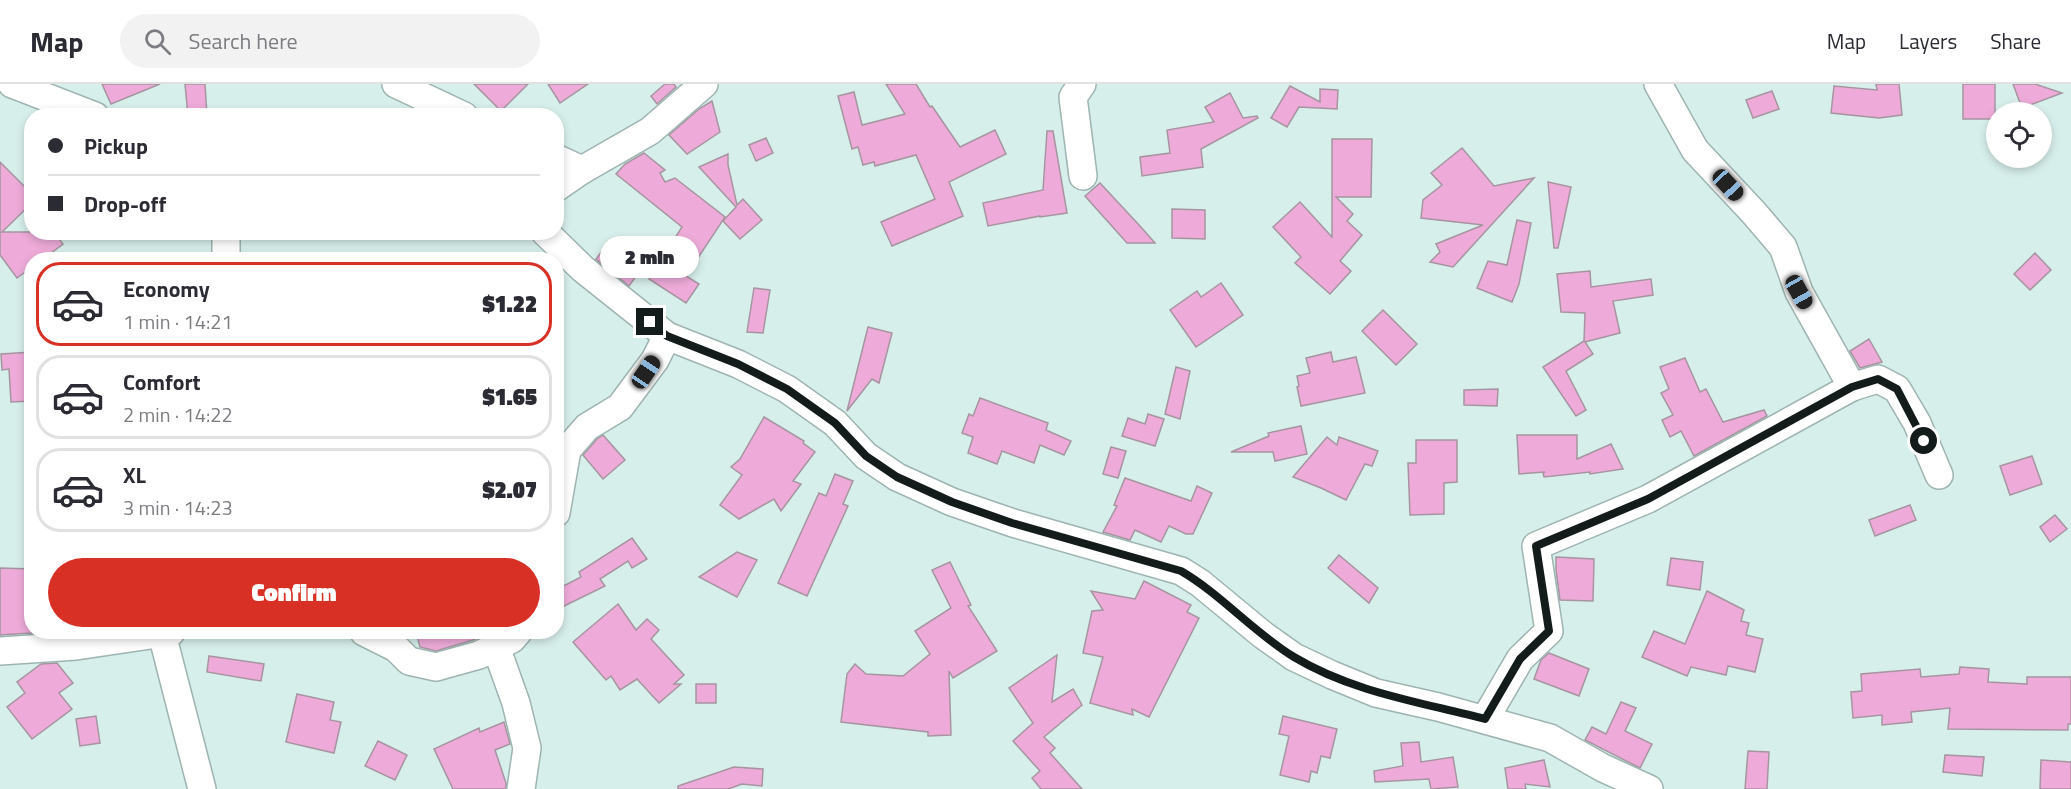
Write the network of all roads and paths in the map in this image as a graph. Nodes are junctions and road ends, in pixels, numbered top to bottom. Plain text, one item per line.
1 (12, 84) edge
2 (396, 84) edge
3 (704, 84) edge
4 (1082, 84) edge
5 (1658, 84) edge
6 (74, 108) edge
7 (447, 108) edge
8 (564, 162) edge
9 (582, 170) junction
10 (1083, 176) dead end
11 (564, 182) edge
12 (553, 240) edge
13 (667, 336) junction
14 (1852, 387) junction
15 (564, 458) edge
16 (1939, 475) dead end
17 (124, 639) edge
18 (167, 639) edge
19 (378, 639) edge
20 (512, 639) edge
21 (496, 647) junction
22 (0, 651) edge
23 (1485, 719) junction
24 (202, 789) edge
25 (521, 789) edge
26 (1649, 789) edge

1 - 6 street
2 - 7 street
3 - 9 street
4 - 10 street
5 - 14 street
8 - 9 street
9 - 11 street
12 - 13 street
13 - 15 street
13 - 23 street
14 - 16 street
14 - 23 street
17 - 22 street
18 - 24 street
19 - 21 street
20 - 21 street
21 - 25 street
23 - 26 street

